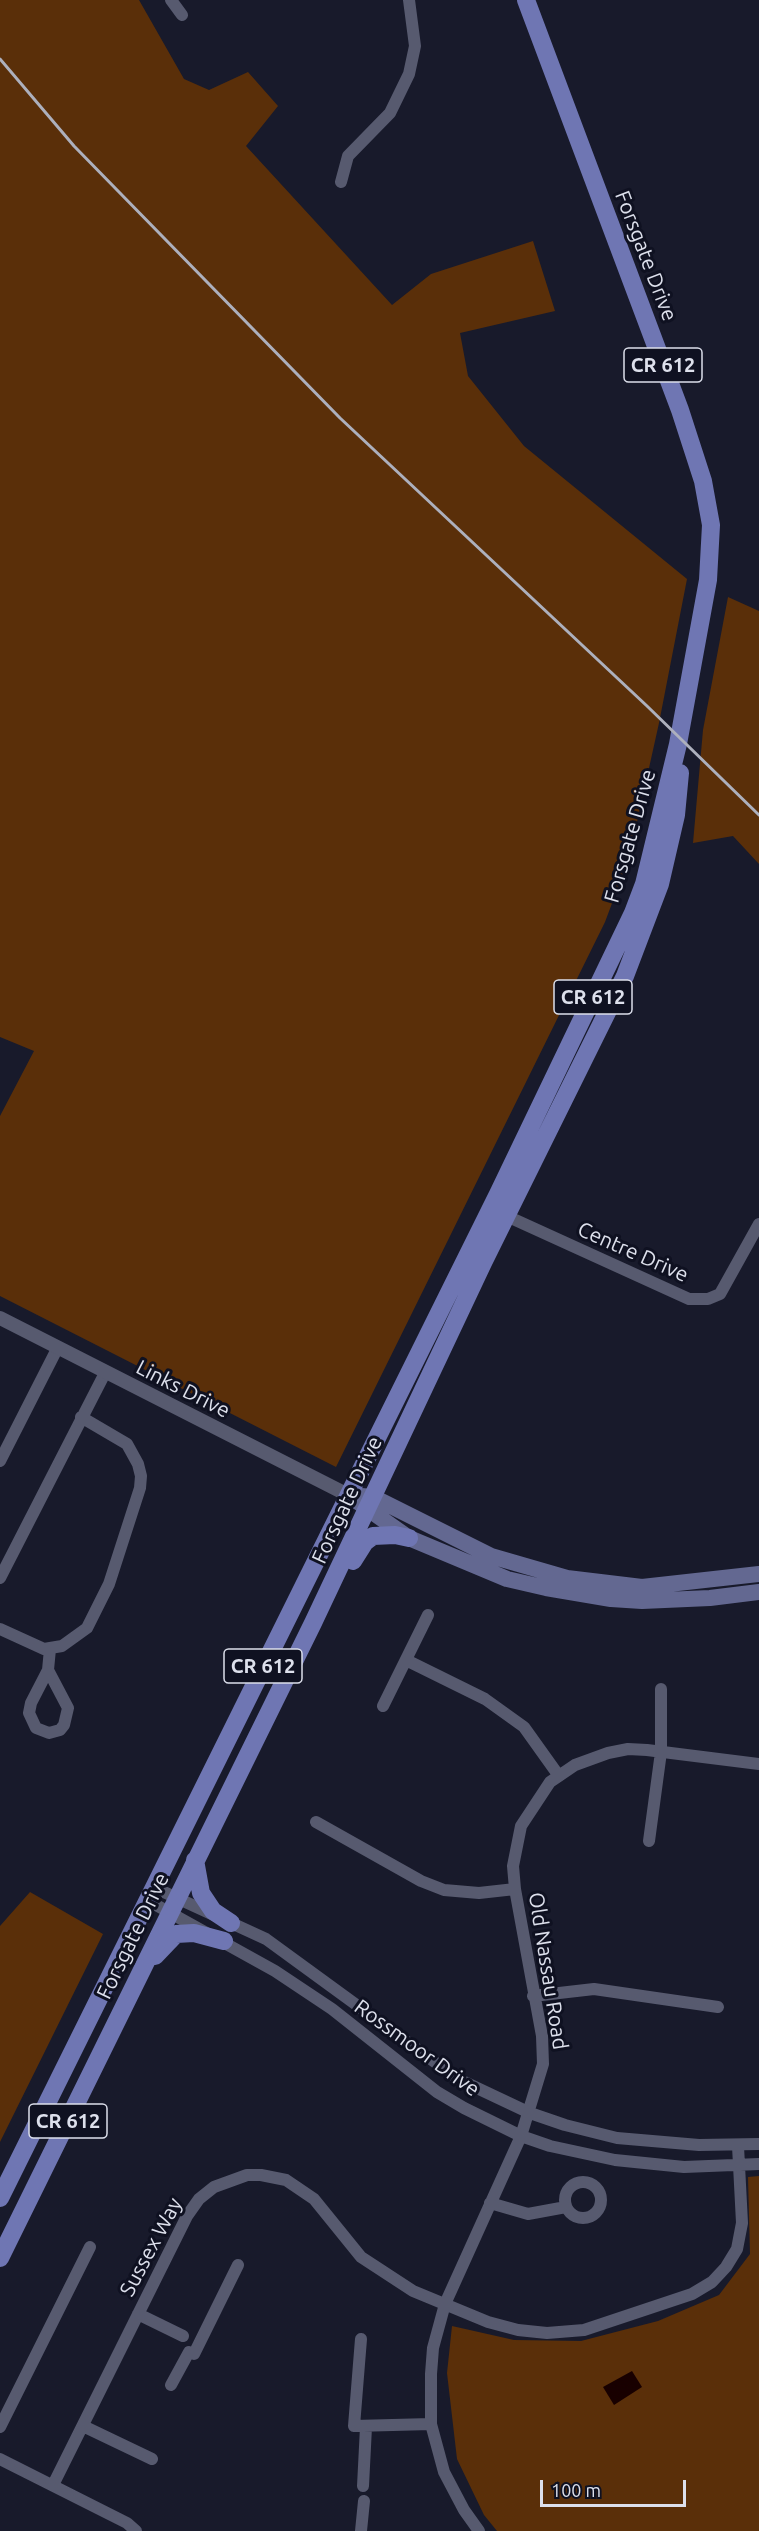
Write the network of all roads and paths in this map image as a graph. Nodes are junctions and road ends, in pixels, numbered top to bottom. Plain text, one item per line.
1 (171, 0) edge
2 (409, 0) edge
3 (526, 0) edge
4 (182, 15) dead end
5 (342, 182) dead end
6 (499, 1212) junction
7 (759, 1224) edge
8 (0, 1318) edge
9 (57, 1349) junction
10 (105, 1373) junction
11 (81, 1418) junction
12 (0, 1461) edge
13 (348, 1495) junction
14 (370, 1504) junction
15 (409, 1538) junction
16 (759, 1574) edge
17 (0, 1578) edge
18 (759, 1592) edge
19 (428, 1615) dead end
20 (314, 1623) junction
21 (0, 1629) edge
22 (50, 1649) junction
23 (406, 1660) junction
24 (48, 1670) junction
25 (662, 1689) dead end
26 (383, 1706) dead end
27 (661, 1752) junction
28 (759, 1764) edge
29 (559, 1776) junction
30 (316, 1822) dead end
31 (649, 1841) dead end
32 (195, 1860) junction
33 (515, 1889) junction
34 (150, 1894) junction
35 (173, 1904) junction
36 (231, 1923) junction
37 (224, 1941) junction
38 (323, 1980) junction
39 (134, 1984) junction
40 (309, 1994) junction
41 (533, 1996) junction
42 (718, 2007) dead end
43 (458, 2079) junction
44 (448, 2098) junction
45 (530, 2113) junction
46 (521, 2136) junction
47 (759, 2144) edge
48 (738, 2146) junction
49 (759, 2163) edge
50 (739, 2165) junction
51 (0, 2198) edge
52 (490, 2203) junction
53 (566, 2207) dead end
54 (90, 2247) dead end
55 (0, 2258) edge
56 (238, 2265) dead end
57 (445, 2304) junction
58 (138, 2314) junction
59 (183, 2336) dead end
60 (361, 2339) dead end
61 (171, 2385) dead end
62 (431, 2424) junction
63 (83, 2426) junction
64 (360, 2426) junction
65 (0, 2427) edge
66 (0, 2459) edge
67 (152, 2459) dead end
68 (53, 2485) junction
69 (363, 2486) dead end
70 (364, 2501) dead end
71 (136, 2531) edge
72 (361, 2531) edge
73 (479, 2531) edge

1 - 4 street
2 - 5 street
3 - 6 main road, Forsgate Drive / CR 612
6 - 7 street, Centre Drive
6 - 13 main road, Forsgate Drive / CR 612
6 - 14 main road, Forsgate Drive / CR 612
8 - 9 street, Links Drive
9 - 10 street, Links Drive
9 - 12 street
10 - 11 street
10 - 13 street, Links Drive
11 - 17 street
11 - 22 street
13 - 14 main road
13 - 34 main road, Forsgate Drive / CR 612
14 - 15 main road
14 - 16 main road
14 - 20 main road, Forsgate Drive / CR 612
15 - 18 main road
15 - 20 main road
19 - 23 street
20 - 32 main road, Forsgate Drive / CR 612
21 - 22 street
22 - 24 street
23 - 26 street
23 - 29 street
24 - 24 street
25 - 27 street
27 - 28 street, Old Nassau Road
27 - 29 street, Old Nassau Road
27 - 31 street
29 - 33 street, Old Nassau Road
30 - 33 street
32 - 35 main road, Forsgate Drive / CR 612
32 - 36 main road
33 - 41 street, Old Nassau Road
34 - 35 street, Rossmoor Drive
34 - 51 main road, Forsgate Drive / CR 612
35 - 36 street, Rossmoor Drive
35 - 37 street, Rossmoor Drive
35 - 39 main road, Forsgate Drive / CR 612
36 - 38 street, Rossmoor Drive
37 - 39 main road
37 - 40 street, Rossmoor Drive
38 - 40 street
38 - 43 street, Rossmoor Drive
39 - 55 main road, Forsgate Drive / CR 612
40 - 44 street, Rossmoor Drive
41 - 42 street
41 - 45 street, Old Nassau Road
43 - 44 street
43 - 45 street, Rossmoor Drive
44 - 46 street, Rossmoor Drive
45 - 46 street, Old Nassau Road
45 - 48 street, Rossmoor Drive
46 - 50 street, Rossmoor Drive
46 - 52 street, Old Nassau Road
47 - 48 street, Rossmoor Drive
48 - 50 street, Sussex Way
49 - 50 street, Rossmoor Drive
50 - 57 street, Sussex Way
52 - 53 street
52 - 57 street, Old Nassau Road
54 - 65 street
56 - 61 street
57 - 58 street, Sussex Way
57 - 62 street, Old Nassau Road
58 - 59 street
58 - 63 street, Sussex Way
60 - 64 street
62 - 64 street
62 - 73 street, Old Nassau Road
63 - 67 street
63 - 68 street, Sussex Way
64 - 69 street
66 - 68 street
68 - 71 street
70 - 72 street

